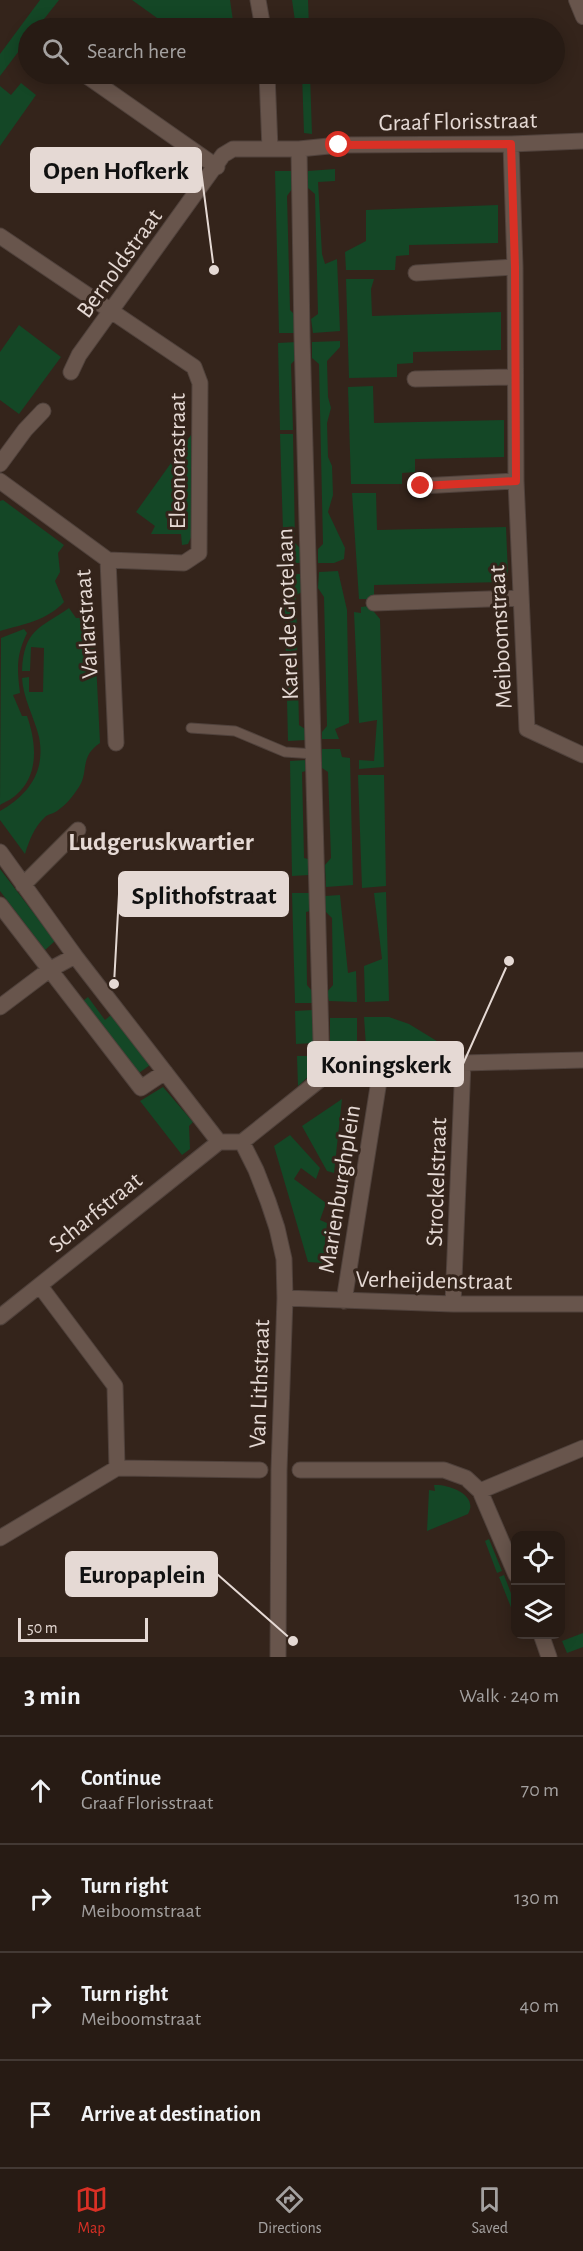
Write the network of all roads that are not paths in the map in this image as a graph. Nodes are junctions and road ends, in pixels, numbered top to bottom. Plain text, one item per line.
1 (258, 0) edge
2 (576, 0) edge
3 (583, 17) edge
4 (261, 18) edge
5 (98, 84) edge
6 (267, 84) edge
7 (583, 141) edge
8 (511, 144) junction
9 (270, 149) junction
10 (299, 149) junction
11 (217, 167) junction
12 (0, 236) edge
13 (515, 267) junction
14 (416, 273) dead end
15 (111, 311) junction
16 (71, 372) dead end
17 (515, 376) junction
18 (415, 379) dead end
19 (43, 411) dead end
20 (0, 464) edge
21 (0, 481) edge
22 (516, 481) junction
23 (421, 486) dead end
24 (108, 560) junction
25 (520, 598) junction
26 (374, 603) dead end
27 (191, 728) dead end
28 (116, 744) dead end
29 (314, 754) junction
30 (583, 755) edge
31 (78, 830) dead end
32 (0, 852) edge
33 (22, 885) junction
34 (0, 905) edge
35 (75, 956) junction
36 (49, 970) junction
37 (0, 1007) edge
38 (583, 1060) edge
39 (463, 1063) junction
40 (381, 1068) junction
41 (165, 1072) junction
42 (322, 1078) junction
43 (219, 1142) junction
44 (242, 1142) junction
45 (40, 1286) junction
46 (285, 1298) junction
47 (344, 1301) junction
48 (453, 1304) junction
49 (583, 1304) edge
50 (0, 1317) edge
51 (583, 1448) edge
52 (117, 1468) junction
53 (260, 1470) dead end
54 (300, 1470) dead end
55 (480, 1491) junction
56 (0, 1539) edge
57 (511, 1563) edge
58 (277, 1636) junction
59 (542, 1639) edge
60 (278, 1657) edge
61 (287, 1657) edge
62 (549, 1657) edge

1 - 4 street
2 - 3 street
5 - 11 street
6 - 9 street
7 - 8 street, Graaf Florisstraat
8 - 10 street, Graaf Florisstraat
8 - 13 street, Meiboomstraat
9 - 10 street, Bernoldstraat
9 - 11 street, Bernoldstraat
10 - 29 street, Karel de Grotelaan
11 - 15 street, Bernoldstraat
12 - 15 street, Eleonorastraat
13 - 14 street
13 - 17 street, Meiboomstraat
15 - 16 street, Bernoldstraat
15 - 24 street, Eleonorastraat
17 - 18 street
17 - 22 street, Meiboomstraat
19 - 20 street
21 - 24 street, Varlarstraat
22 - 23 street
22 - 25 street, Meiboomstraat
24 - 28 street, Varlarstraat
25 - 26 street
25 - 30 street, Meiboomstraat
27 - 29 lane
29 - 42 street, Karel de Grotelaan
31 - 33 street
32 - 33 street
33 - 35 street
34 - 36 street
35 - 36 street
35 - 41 street
36 - 37 street
36 - 41 street
38 - 39 street
39 - 40 street
39 - 48 street, Strockelstraat
40 - 42 street, Marienburghplein
40 - 47 street, Marienburghplein
41 - 43 street
42 - 44 street, Marienburghplein
43 - 44 street
43 - 45 street, Scharfstraat
44 - 46 street, Van Lithstraat
45 - 50 street, Scharfstraat
45 - 52 street
46 - 47 street, Verheijdenstraat
46 - 58 street, Van Lithstraat
47 - 48 street, Verheijdenstraat
48 - 49 street, Verheijdenstraat
51 - 55 street
52 - 53 street
52 - 56 street
54 - 55 street
55 - 57 street
58 - 60 street, Van Lithstraat
58 - 61 street, Van Lithstraat
59 - 62 street

